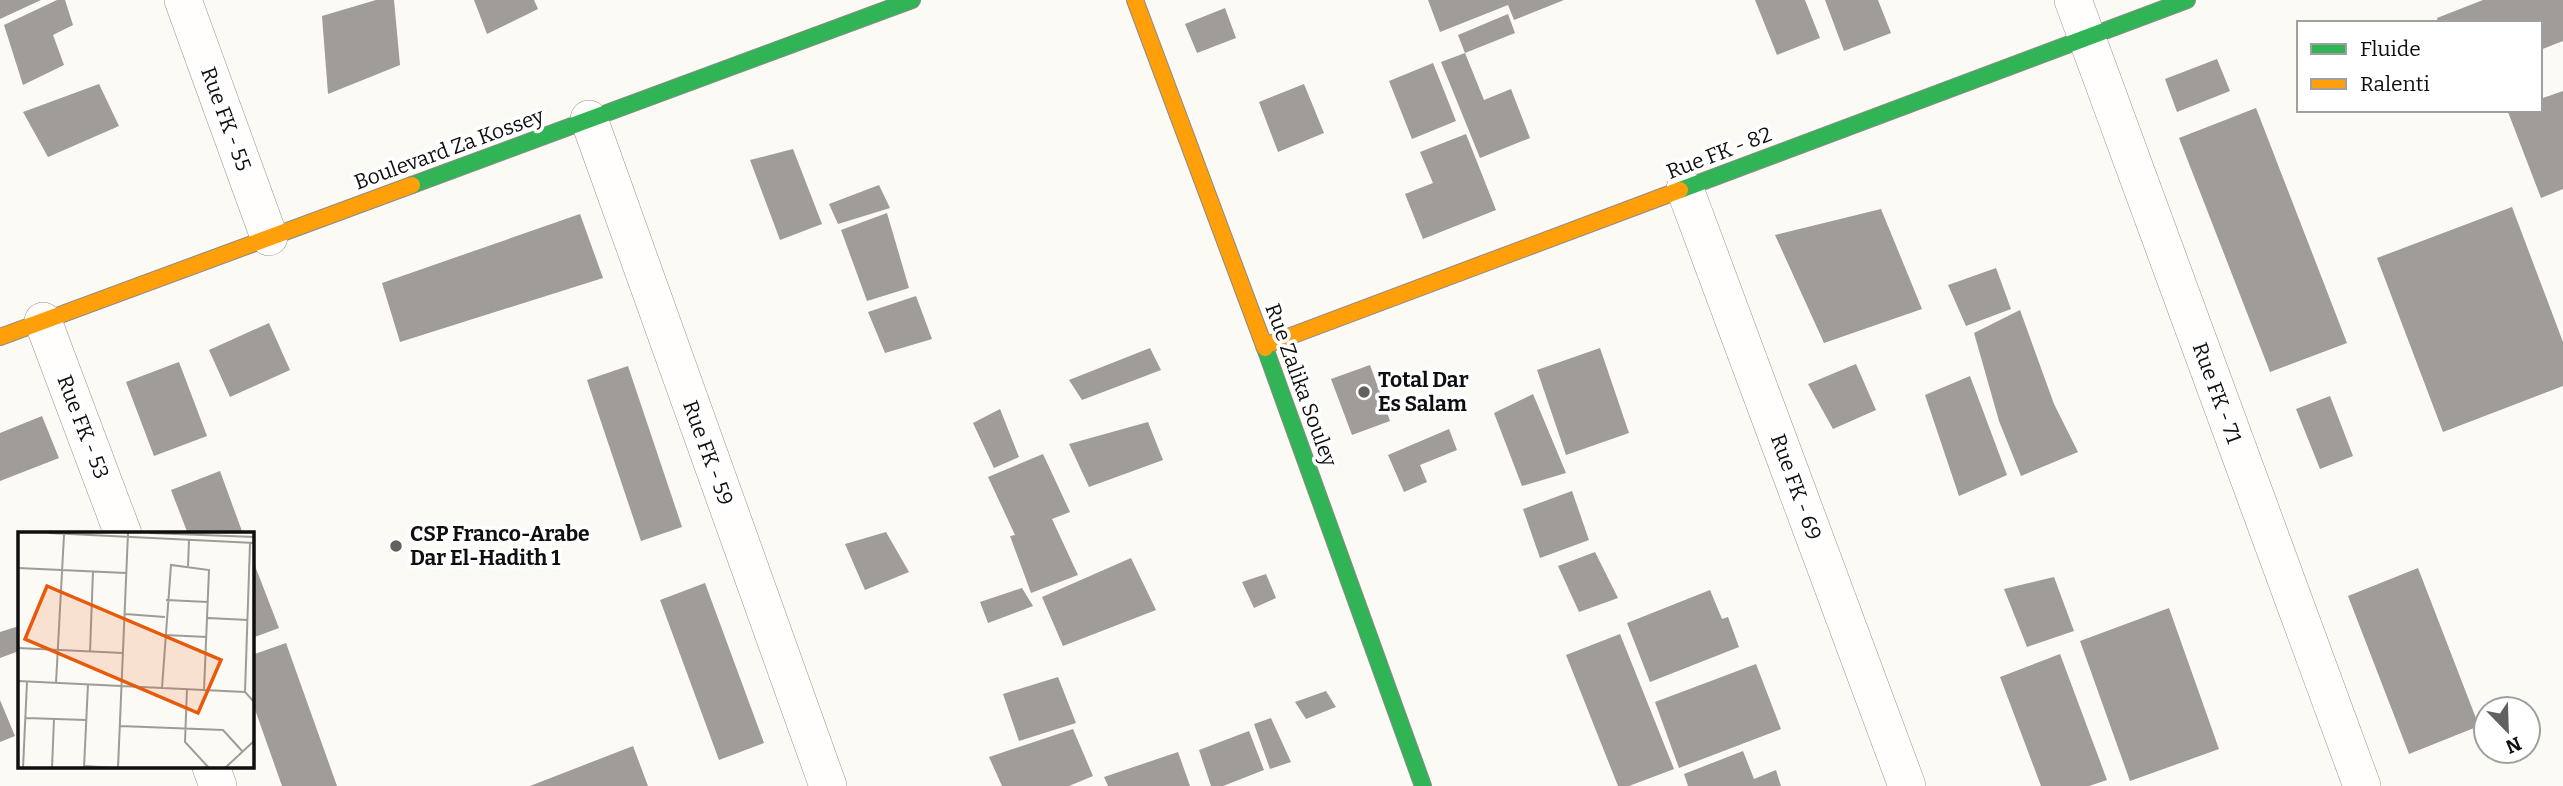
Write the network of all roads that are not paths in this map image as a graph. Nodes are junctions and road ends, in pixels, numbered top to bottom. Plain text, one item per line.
1 (183, 0) edge
2 (912, 0) edge
3 (1135, 0) edge
4 (2073, 0) edge
5 (2188, 0) edge
6 (2087, 37) junction
7 (589, 119) junction
8 (1685, 189) junction
9 (269, 237) junction
10 (43, 321) junction
11 (0, 337) edge
12 (1264, 345) junction
13 (122, 532) edge
14 (211, 768) edge
15 (218, 786) edge
16 (828, 786) edge
17 (1423, 786) edge
18 (1907, 786) edge
19 (2361, 786) edge

1 - 9 street, Rue FK - 55
2 - 7 street, Boulevard Za Kossey
3 - 12 street, Rue Zalika Souley
4 - 6 street, Rue FK - 71
5 - 6 street, Rue FK - 82
6 - 8 street, Rue FK - 82
6 - 19 street, Rue FK - 71
7 - 9 street, Boulevard Za Kossey
7 - 16 street, Rue FK - 59
8 - 12 street, Rue FK - 82
8 - 18 street, Rue FK - 69
9 - 10 street, Boulevard Za Kossey
10 - 11 street, Boulevard Za Kossey
10 - 13 street, Rue FK - 53
12 - 17 street, Rue Zalika Souley
14 - 15 street

